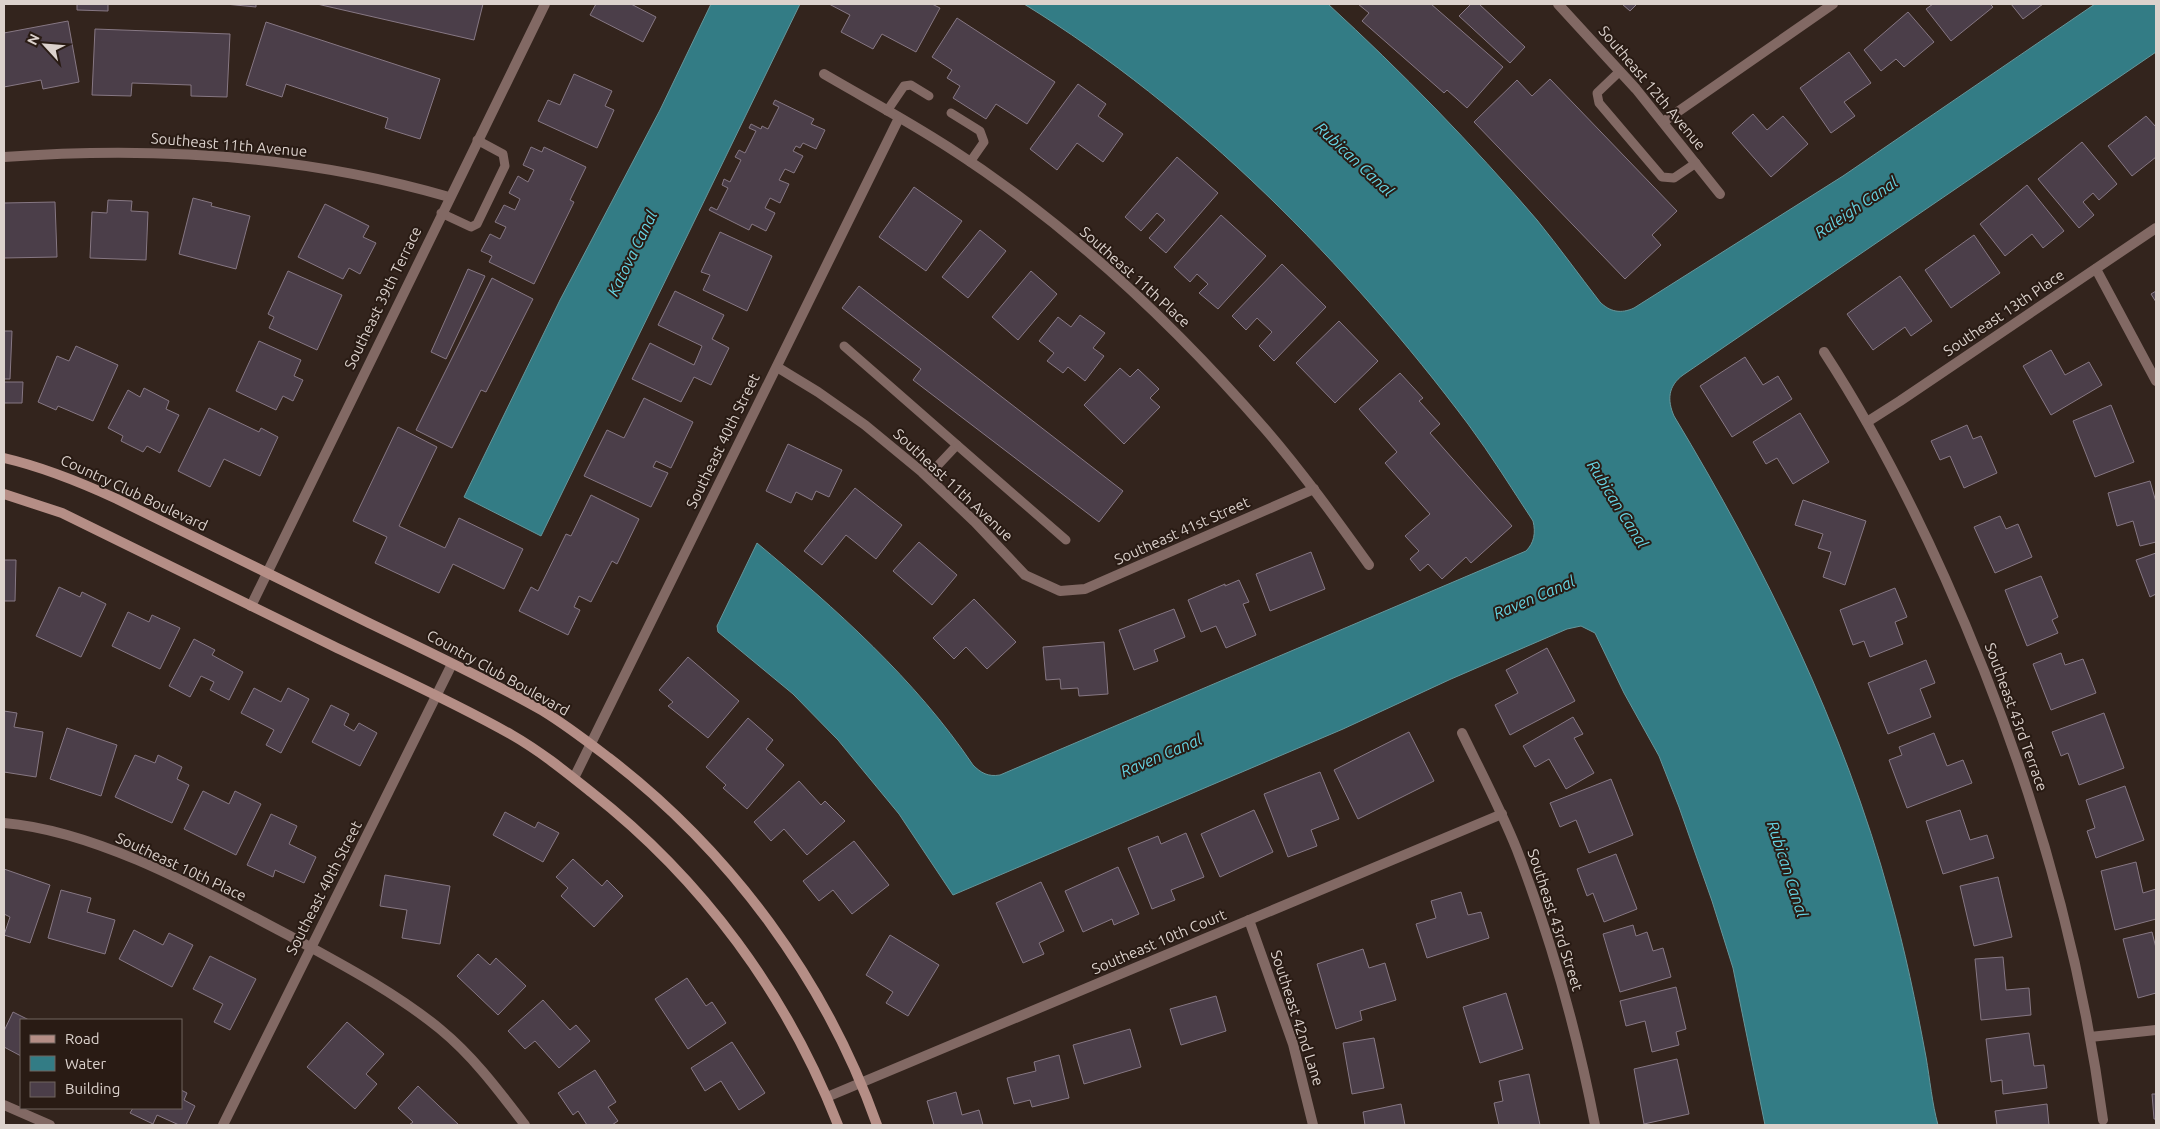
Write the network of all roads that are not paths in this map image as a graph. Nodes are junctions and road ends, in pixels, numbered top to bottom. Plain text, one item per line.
1 (545, 4) edge
2 (1558, 4) edge
3 (1832, 4) edge
4 (1620, 72) junction
5 (824, 74) dead end
6 (929, 96) dead end
7 (887, 111) junction
8 (952, 113) dead end
9 (899, 118) junction
10 (1663, 122) junction
11 (477, 140) junction
12 (4, 157) edge
13 (970, 162) junction
14 (1696, 163) junction
15 (1720, 194) dead end
16 (449, 197) junction
17 (441, 213) junction
18 (2156, 228) edge
19 (2096, 269) junction
20 (844, 346) dead end
21 (1824, 352) dead end
22 (777, 367) junction
23 (2156, 381) edge
24 (1867, 422) junction
25 (957, 445) junction
26 (4, 458) edge
27 (927, 477) junction
28 (1314, 489) junction
29 (4, 494) edge
30 (1066, 540) dead end
31 (1369, 565) dead end
32 (267, 573) junction
33 (1060, 591) joint
34 (251, 606) junction
35 (452, 664) junction
36 (436, 697) junction
37 (1462, 733) dead end
38 (591, 744) junction
39 (574, 778) junction
40 (1502, 814) junction
41 (4, 823) edge
42 (1249, 920) junction
43 (311, 948) junction
44 (2156, 1030) edge
45 (2090, 1037) junction
46 (860, 1083) junction
47 (827, 1097) junction
48 (4, 1105) edge
49 (2103, 1120) dead end
50 (50, 1125) edge
51 (223, 1125) edge
52 (525, 1125) edge
53 (838, 1125) edge
54 (877, 1125) edge
55 (1312, 1125) edge
56 (1595, 1125) edge

1 - 11 street, Southeast 39th Terrace
2 - 4 street, Southeast 12th Avenue
3 - 10 street
4 - 10 street, Southeast 12th Avenue
4 - 14 lane
5 - 7 street, Southeast 11th Place
6 - 7 lane
7 - 9 street, Southeast 11th Place
8 - 13 lane
9 - 13 street, Southeast 11th Place
9 - 22 street, Southeast 40th Street
10 - 14 street, Southeast 12th Avenue
11 - 16 street, Southeast 39th Terrace
11 - 17 lane
12 - 16 street, Southeast 11th Avenue
13 - 28 street, Southeast 11th Place
14 - 15 street, Southeast 12th Avenue
16 - 17 street, Southeast 39th Terrace
17 - 32 street, Southeast 39th Terrace
18 - 19 street, Southeast 13th Place
19 - 23 street
19 - 24 street, Southeast 13th Place
20 - 25 lane
21 - 24 street, Southeast 43rd Terrace
22 - 27 street, Southeast 11th Avenue
22 - 38 street, Southeast 40th Street
24 - 45 street, Southeast 43rd Terrace
25 - 27 lane
25 - 30 lane
26 - 32 main road, Country Club Boulevard
27 - 33 street, Southeast 11th Avenue
28 - 31 street, Southeast 11th Place
28 - 33 street, Southeast 41st Street
29 - 34 main road
32 - 34 street, Southeast 39th Terrace
32 - 35 main road, Country Club Boulevard
34 - 36 main road
35 - 36 street, Southeast 40th Street
35 - 38 main road, Country Club Boulevard
36 - 39 main road
36 - 43 street, Southeast 40th Street
37 - 40 street, Southeast 43rd Street
38 - 39 street, Southeast 40th Street
38 - 46 main road, Country Club Boulevard
39 - 47 main road
40 - 42 street, Southeast 10th Court
40 - 56 street, Southeast 43rd Street
41 - 43 street, Southeast 10th Place
42 - 46 street, Southeast 10th Court
42 - 55 street, Southeast 42nd Lane
43 - 51 street, Southeast 40th Street
43 - 52 street
44 - 45 street
45 - 49 street, Southeast 43rd Terrace
46 - 47 street, Southeast 10th Court
46 - 54 main road, Country Club Boulevard
47 - 53 main road
48 - 50 street

